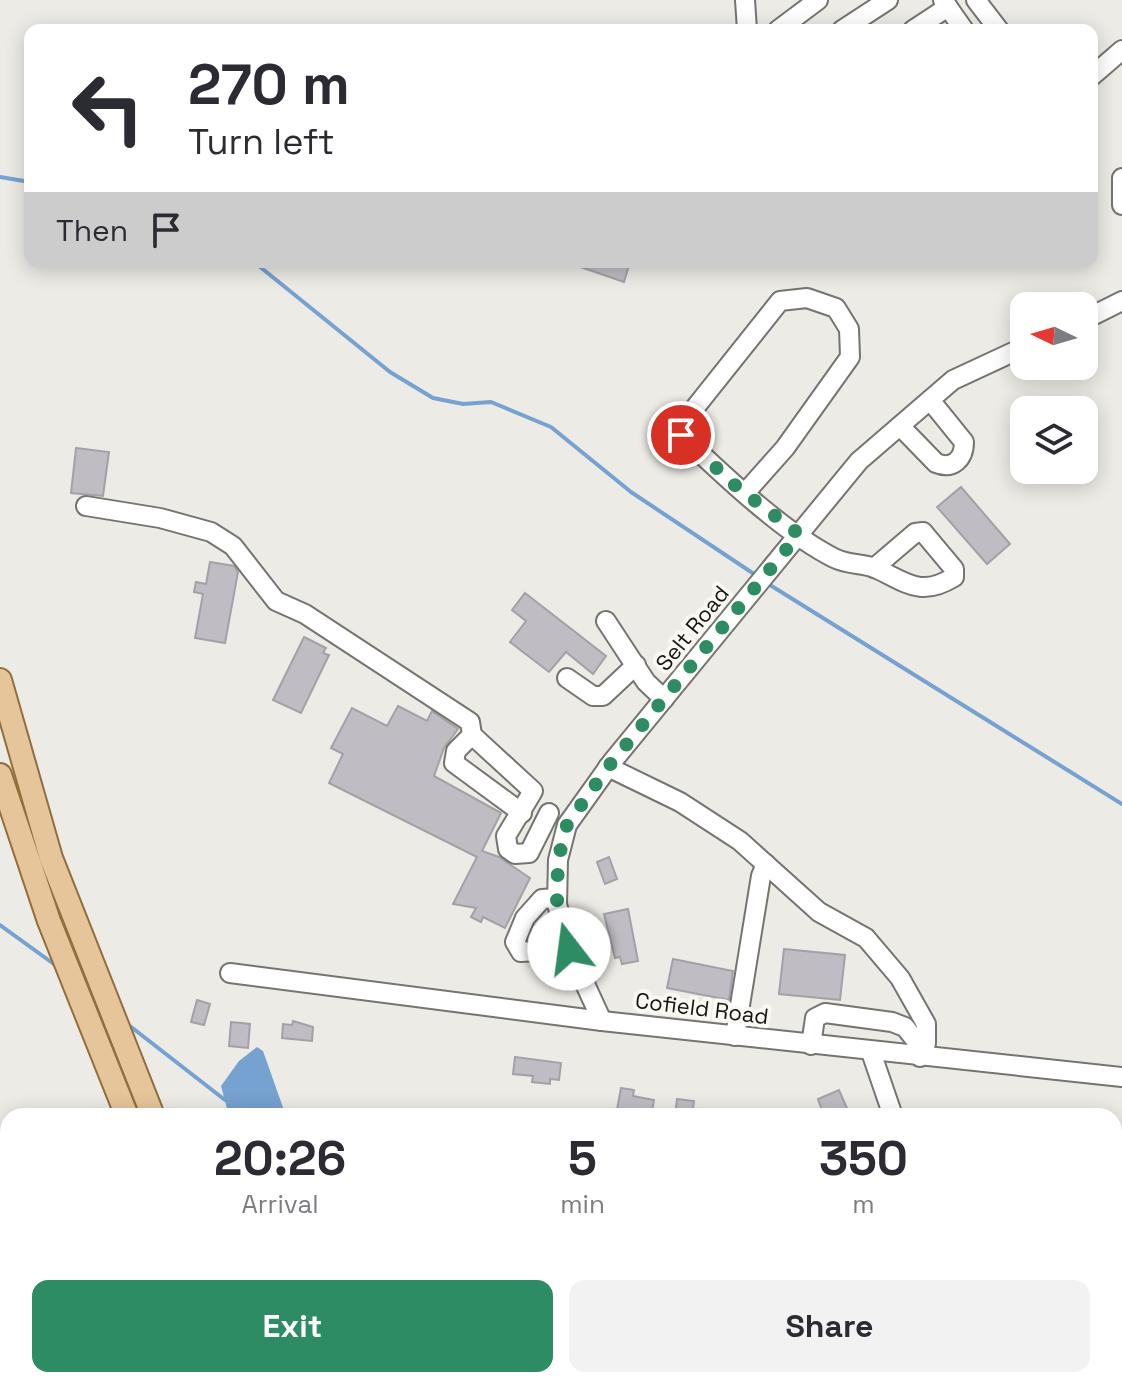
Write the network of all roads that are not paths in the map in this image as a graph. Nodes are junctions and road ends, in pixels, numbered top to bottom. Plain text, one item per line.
1 (745, 0) edge
2 (818, 0) edge
3 (888, 0) edge
4 (976, 0) edge
5 (945, 4) edge
6 (747, 24) edge
7 (786, 24) edge
8 (851, 24) edge
9 (920, 24) edge
10 (960, 24) edge
11 (994, 24) edge
12 (1122, 50) edge
13 (1098, 71) edge
14 (1122, 178) edge
15 (1122, 205) edge
16 (1122, 301) edge
17 (1098, 313) edge
18 (1010, 354) edge
19 (930, 400) junction
20 (900, 426) junction
21 (745, 493) junction
22 (86, 506) dead end
23 (799, 534) junction
24 (874, 568) dead end
25 (606, 621) dead end
26 (636, 665) junction
27 (567, 678) dead end
28 (0, 680) edge
29 (664, 699) junction
30 (472, 735) junction
31 (608, 767) junction
32 (0, 775) edge
33 (526, 807) junction
34 (549, 813) junction
35 (567, 825) junction
36 (766, 864) junction
37 (557, 898) junction
38 (569, 949) junction
39 (230, 973) dead end
40 (602, 1021) junction
41 (735, 1036) junction
42 (811, 1045) junction
43 (920, 1051) junction
44 (871, 1052) junction
45 (1122, 1077) edge
46 (124, 1108) edge
47 (150, 1108) edge
48 (888, 1108) edge

1 - 6 street
2 - 7 street
3 - 8 street
4 - 11 street
5 - 9 street
5 - 10 street
12 - 13 street
14 - 15 street
16 - 17 street
18 - 19 street, Selt Road
19 - 20 street, Selt Road
19 - 20 street
20 - 23 street, Selt Road
21 - 21 street
21 - 23 street
22 - 30 street
23 - 24 street
23 - 29 street, Selt Road
25 - 26 street
26 - 27 street
26 - 29 street
28 - 47 main road
29 - 31 street, Selt Road
30 - 33 street
30 - 33 street
31 - 35 street, Selt Road
31 - 36 street
32 - 46 main road
33 - 34 street
33 - 34 street
34 - 35 street
35 - 37 street, Selt Road
36 - 41 street
36 - 43 street
37 - 38 street, Selt Road
37 - 38 street
38 - 40 street, Selt Road
39 - 40 street, Cofield Road
40 - 41 street, Cofield Road
41 - 42 street, Cofield Road
42 - 43 street
42 - 44 street, Cofield Road
43 - 44 street, Cofield Road
43 - 45 street, Cofield Road
44 - 48 street

